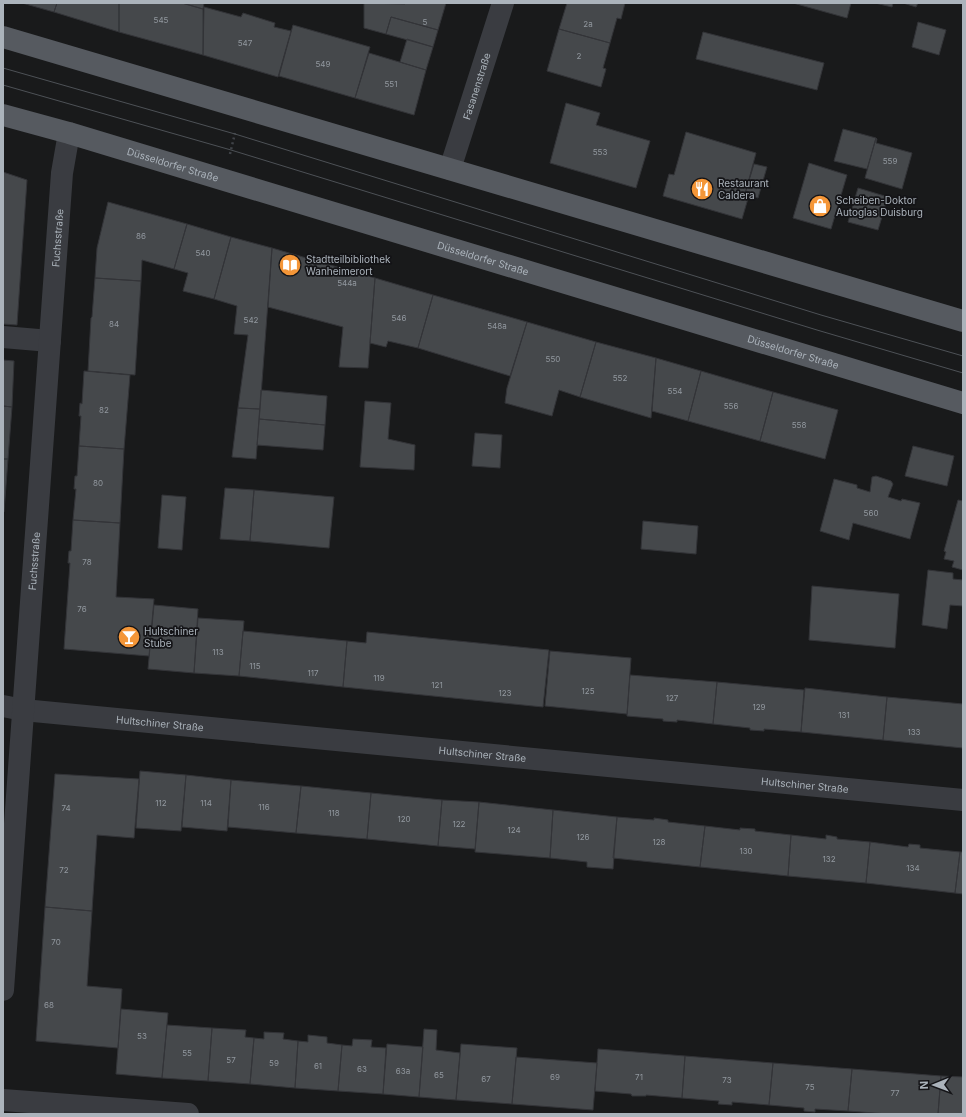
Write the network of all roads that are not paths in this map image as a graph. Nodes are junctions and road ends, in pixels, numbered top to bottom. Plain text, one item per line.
1 (503, 3) edge
2 (3, 37) edge
3 (3, 115) edge
4 (69, 133) junction
5 (450, 169) junction
6 (963, 321) edge
7 (3, 337) edge
8 (50, 341) junction
9 (963, 403) edge
10 (13, 708) edge
11 (963, 800) edge
12 (3, 990) edge
13 (3, 1100) edge
14 (188, 1114) edge

1 - 5 street, Fasanenstraße
2 - 5 main road
3 - 4 main road, Düsseldorfer Straße
4 - 8 street, Fuchsstraße
4 - 9 main road, Düsseldorfer Straße
5 - 6 main road
7 - 8 street
8 - 10 street, Fuchsstraße
10 - 11 street, Hultschiner Straße
10 - 12 street, Fuchsstraße
13 - 14 street

